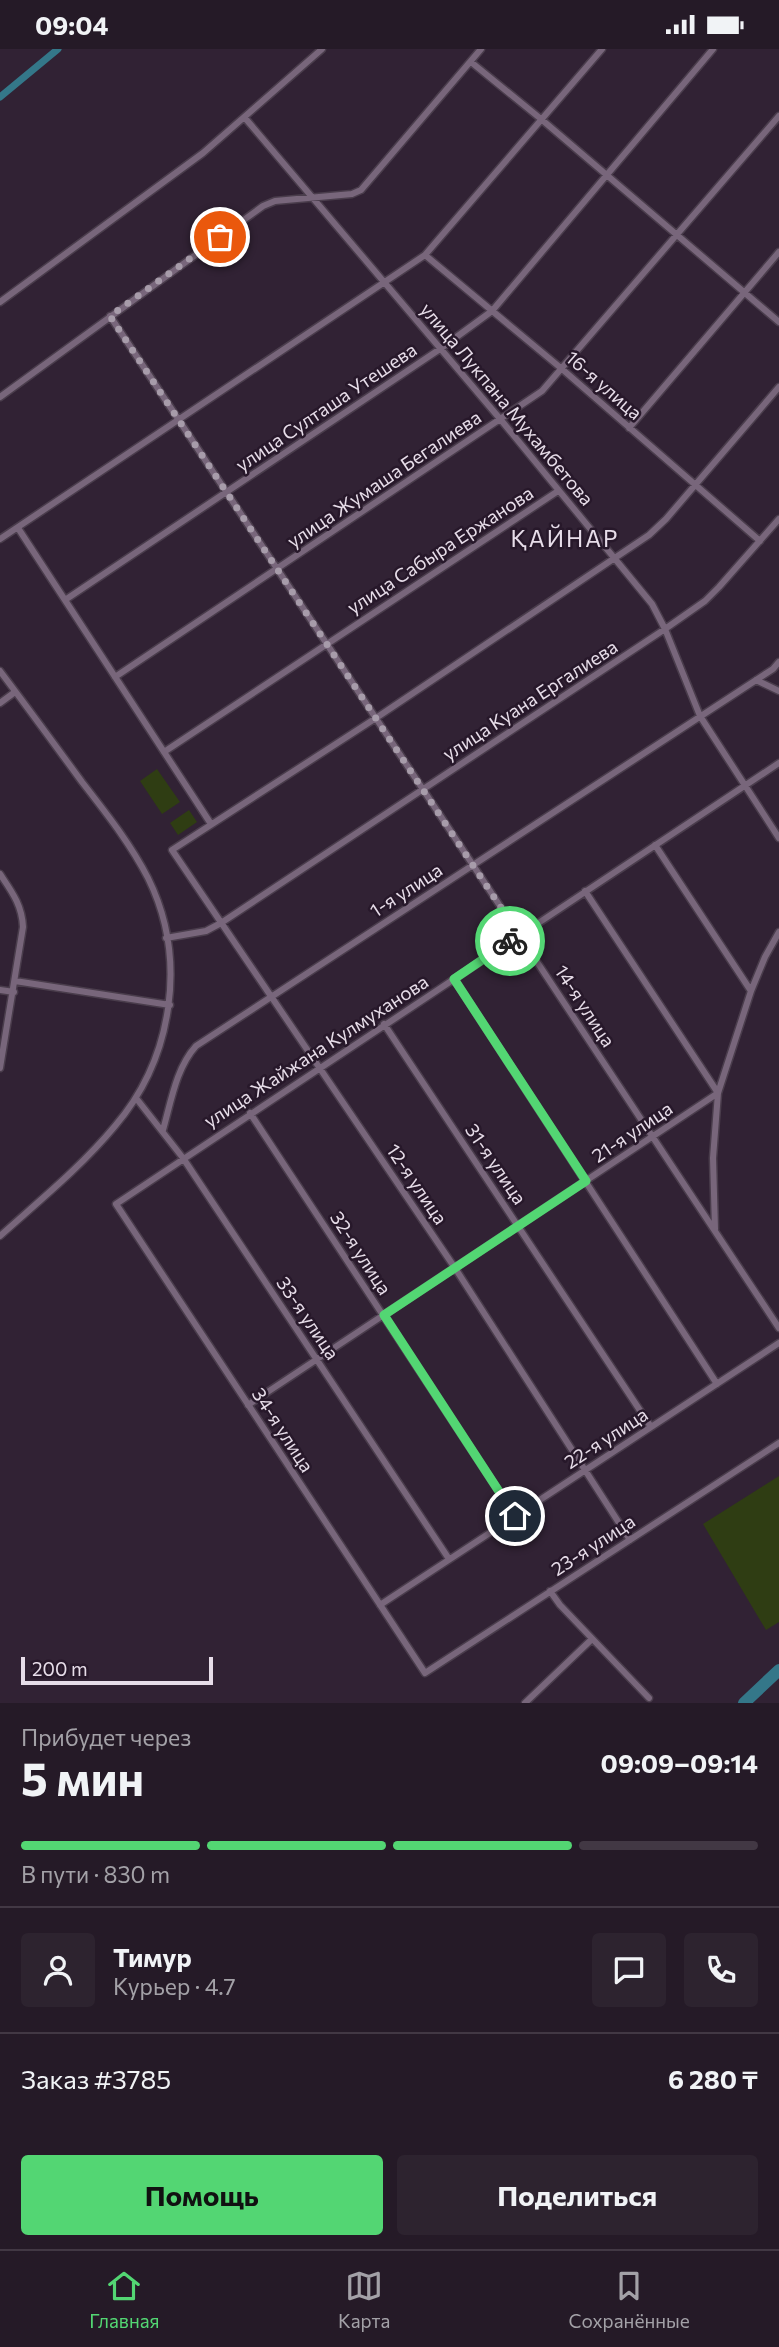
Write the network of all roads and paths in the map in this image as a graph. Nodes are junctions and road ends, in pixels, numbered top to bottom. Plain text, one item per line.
1 (322, 49) edge
2 (481, 49) edge
3 (602, 49) edge
4 (713, 49) edge
5 (471, 62) junction
6 (779, 115) edge
7 (245, 118) junction
8 (541, 119) junction
9 (606, 174) junction
10 (311, 196) junction
11 (677, 235) junction
12 (779, 252) edge
13 (425, 255) junction
14 (384, 283) junction
15 (745, 293) junction
16 (0, 302) edge
17 (492, 311) junction
18 (110, 316) junction
19 (779, 322) edge
20 (440, 349) junction
21 (562, 369) junction
22 (779, 387) edge
23 (0, 397) edge
24 (179, 420) junction
25 (501, 420) junction
26 (629, 428) junction
27 (695, 484) junction
28 (558, 491) junction
29 (227, 492) junction
30 (779, 519) edge
31 (18, 528) junction
32 (0, 538) edge
33 (760, 541) junction
34 (615, 559) junction
35 (278, 569) junction
36 (65, 600) junction
37 (665, 629) junction
38 (327, 644) junction
39 (779, 662) edge
40 (0, 671) edge
41 (115, 677) junction
42 (756, 680) junction
43 (779, 691) edge
44 (15, 692) junction
45 (0, 703) edge
46 (701, 716) junction
47 (376, 718) junction
48 (164, 752) junction
49 (779, 763) edge
50 (746, 786) junction
51 (423, 789) junction
52 (211, 824) junction
53 (779, 838) edge
54 (655, 845) junction
55 (473, 865) junction
56 (0, 874) edge
57 (585, 891) junction
58 (221, 923) junction
59 (779, 932) edge
60 (519, 935) junction
61 (166, 938) junction
62 (454, 979) junction
63 (15, 981) junction
64 (0, 990) edge
65 (751, 991) junction
66 (13, 992) junction
67 (272, 996) junction
68 (170, 1005) junction
69 (384, 1024) junction
70 (320, 1067) junction
71 (0, 1068) edge
72 (718, 1093) junction
73 (136, 1098) junction
74 (250, 1113) junction
75 (163, 1130) junction
76 (653, 1137) junction
77 (183, 1158) junction
78 (586, 1181) junction
79 (116, 1204) joint
80 (518, 1226) junction
81 (715, 1231) junction
82 (0, 1236) edge
83 (455, 1268) junction
84 (384, 1315) junction
85 (779, 1328) edge
86 (779, 1343) edge
87 (317, 1359) junction
88 (717, 1384) junction
89 (248, 1405) junction
90 (651, 1427) junction
91 (779, 1443) edge
92 (586, 1469) junction
93 (515, 1516) junction
94 (630, 1540) junction
95 (449, 1559) junction
96 (550, 1591) junction
97 (380, 1605) junction
98 (592, 1639) junction
99 (425, 1673) joint
100 (649, 1698) dead end
101 (525, 1703) edge

1 - 7 street
2 - 5 street
3 - 8 street
4 - 9 street, улица Султаша Утешева
5 - 8 street
5 - 10 street
6 - 11 street, улица Жумаша Бегалиева
7 - 10 street, улица Лукпана Мухамбетова
7 - 16 street
8 - 9 street
8 - 13 street
9 - 11 street
9 - 17 street, улица Султаша Утешева
10 - 14 street, улица Лукпана Мухамбетова
10 - 18 street
11 - 15 street
11 - 21 street, улица Жумаша Бегалиева
12 - 15 street
13 - 14 street
13 - 17 street, 16-я улица
14 - 20 street, улица Лукпана Мухамбетова
14 - 24 street
15 - 19 street
15 - 26 street
17 - 20 street, улица Султаша Утешева
17 - 21 street, 16-я улица
18 - 23 street
18 - 24 street, 14-я улица
20 - 25 street, улица Лукпана Мухамбетова
20 - 29 street, улица Султаша Утешева
21 - 25 street, улица Жумаша Бегалиева
21 - 26 street, 16-я улица
22 - 27 street
24 - 29 street, 14-я улица
24 - 31 street
25 - 28 street, улица Лукпана Мухамбетова
25 - 35 street, улица Жумаша Бегалиева
26 - 27 street, 16-я улица
27 - 33 street, 16-я улица
27 - 34 street
28 - 34 street, улица Лукпана Мухамбетова
28 - 38 street, улица Сабыра Ержанова
29 - 35 street, 14-я улица
29 - 36 street, улица Султаша Утешева
30 - 33 street, улица Куана Ергалиева
31 - 32 street
31 - 36 street
33 - 37 street, улица Куана Ергалиева
34 - 37 street, улица Лукпана Мухамбетова
34 - 47 street
35 - 38 street, 14-я улица
35 - 41 street, улица Жумаша Бегалиева
36 - 41 street
37 - 46 street, улица Лукпана Мухамбетова
37 - 51 street, улица Куана Ергалиева
38 - 47 street, 14-я улица
38 - 48 street, улица Сабыра Ержанова
39 - 42 street, 1-я улица
40 - 44 street
41 - 48 street
42 - 43 street
42 - 46 street, 1-я улица
44 - 45 street
44 - 61 street
46 - 50 street, улица Лукпана Мухамбетова
46 - 55 street, 1-я улица
47 - 51 street, 14-я улица
47 - 52 street
48 - 52 street
49 - 50 street, улица Жайжана Кулмуханова
50 - 53 street, улица Лукпана Мухамбетова
50 - 54 street, улица Жайжана Кулмуханова
51 - 55 street, 14-я улица
51 - 58 street, улица Куана Ергалиева
52 - 58 street, 12-я улица
54 - 57 street, улица Жайжана Кулмуханова
54 - 65 street
55 - 60 street, 14-я улица
55 - 67 street, 1-я улица
56 - 63 street
57 - 60 street, улица Жайжана Кулмуханова
57 - 72 street
58 - 61 street, улица Куана Ергалиева
58 - 67 street, 12-я улица
59 - 65 street
60 - 62 street, улица Жайжана Кулмуханова
60 - 76 street, 14-я улица
61 - 68 street
62 - 69 street, улица Жайжана Кулмуханова
62 - 78 street
63 - 66 street
63 - 68 street
64 - 66 street
65 - 72 street
66 - 71 street
67 - 70 street, 12-я улица
67 - 75 street, 1-я улица
68 - 73 street
69 - 70 street, улица Жайжана Кулмуханова
69 - 80 street, 31-я улица
70 - 74 street, улица Жайжана Кулмуханова
70 - 83 street, 12-я улица
72 - 76 street, 21-я улица
72 - 81 street
73 - 75 street, 33-я улица
73 - 82 street
74 - 77 street, улица Жайжана Кулмуханова
74 - 84 street, 32-я улица
75 - 77 street, 33-я улица
76 - 78 street, 21-я улица
76 - 81 street, 14-я улица
77 - 79 street, улица Жайжана Кулмуханова
77 - 87 street, 33-я улица
78 - 80 street, 21-я улица
78 - 88 street
79 - 89 street, 34-я улица
80 - 83 street, 21-я улица
80 - 90 street, 31-я улица
81 - 85 street, 14-я улица
83 - 84 street, 21-я улица
83 - 92 street, 12-я улица
84 - 87 street, 21-я улица
84 - 93 street, 32-я улица
86 - 88 street, 22-я улица
87 - 89 street, 21-я улица
87 - 95 street, 33-я улица
88 - 90 street, 22-я улица
89 - 97 street, 34-я улица
90 - 92 street, 22-я улица
91 - 94 street, 23-я улица
92 - 93 street, 22-я улица
92 - 94 street, 12-я улица
93 - 95 street, 22-я улица
94 - 96 street, 23-я улица
95 - 97 street, 22-я улица
96 - 98 street
96 - 99 street, 23-я улица
97 - 99 street, 34-я улица
98 - 100 street
98 - 101 street

